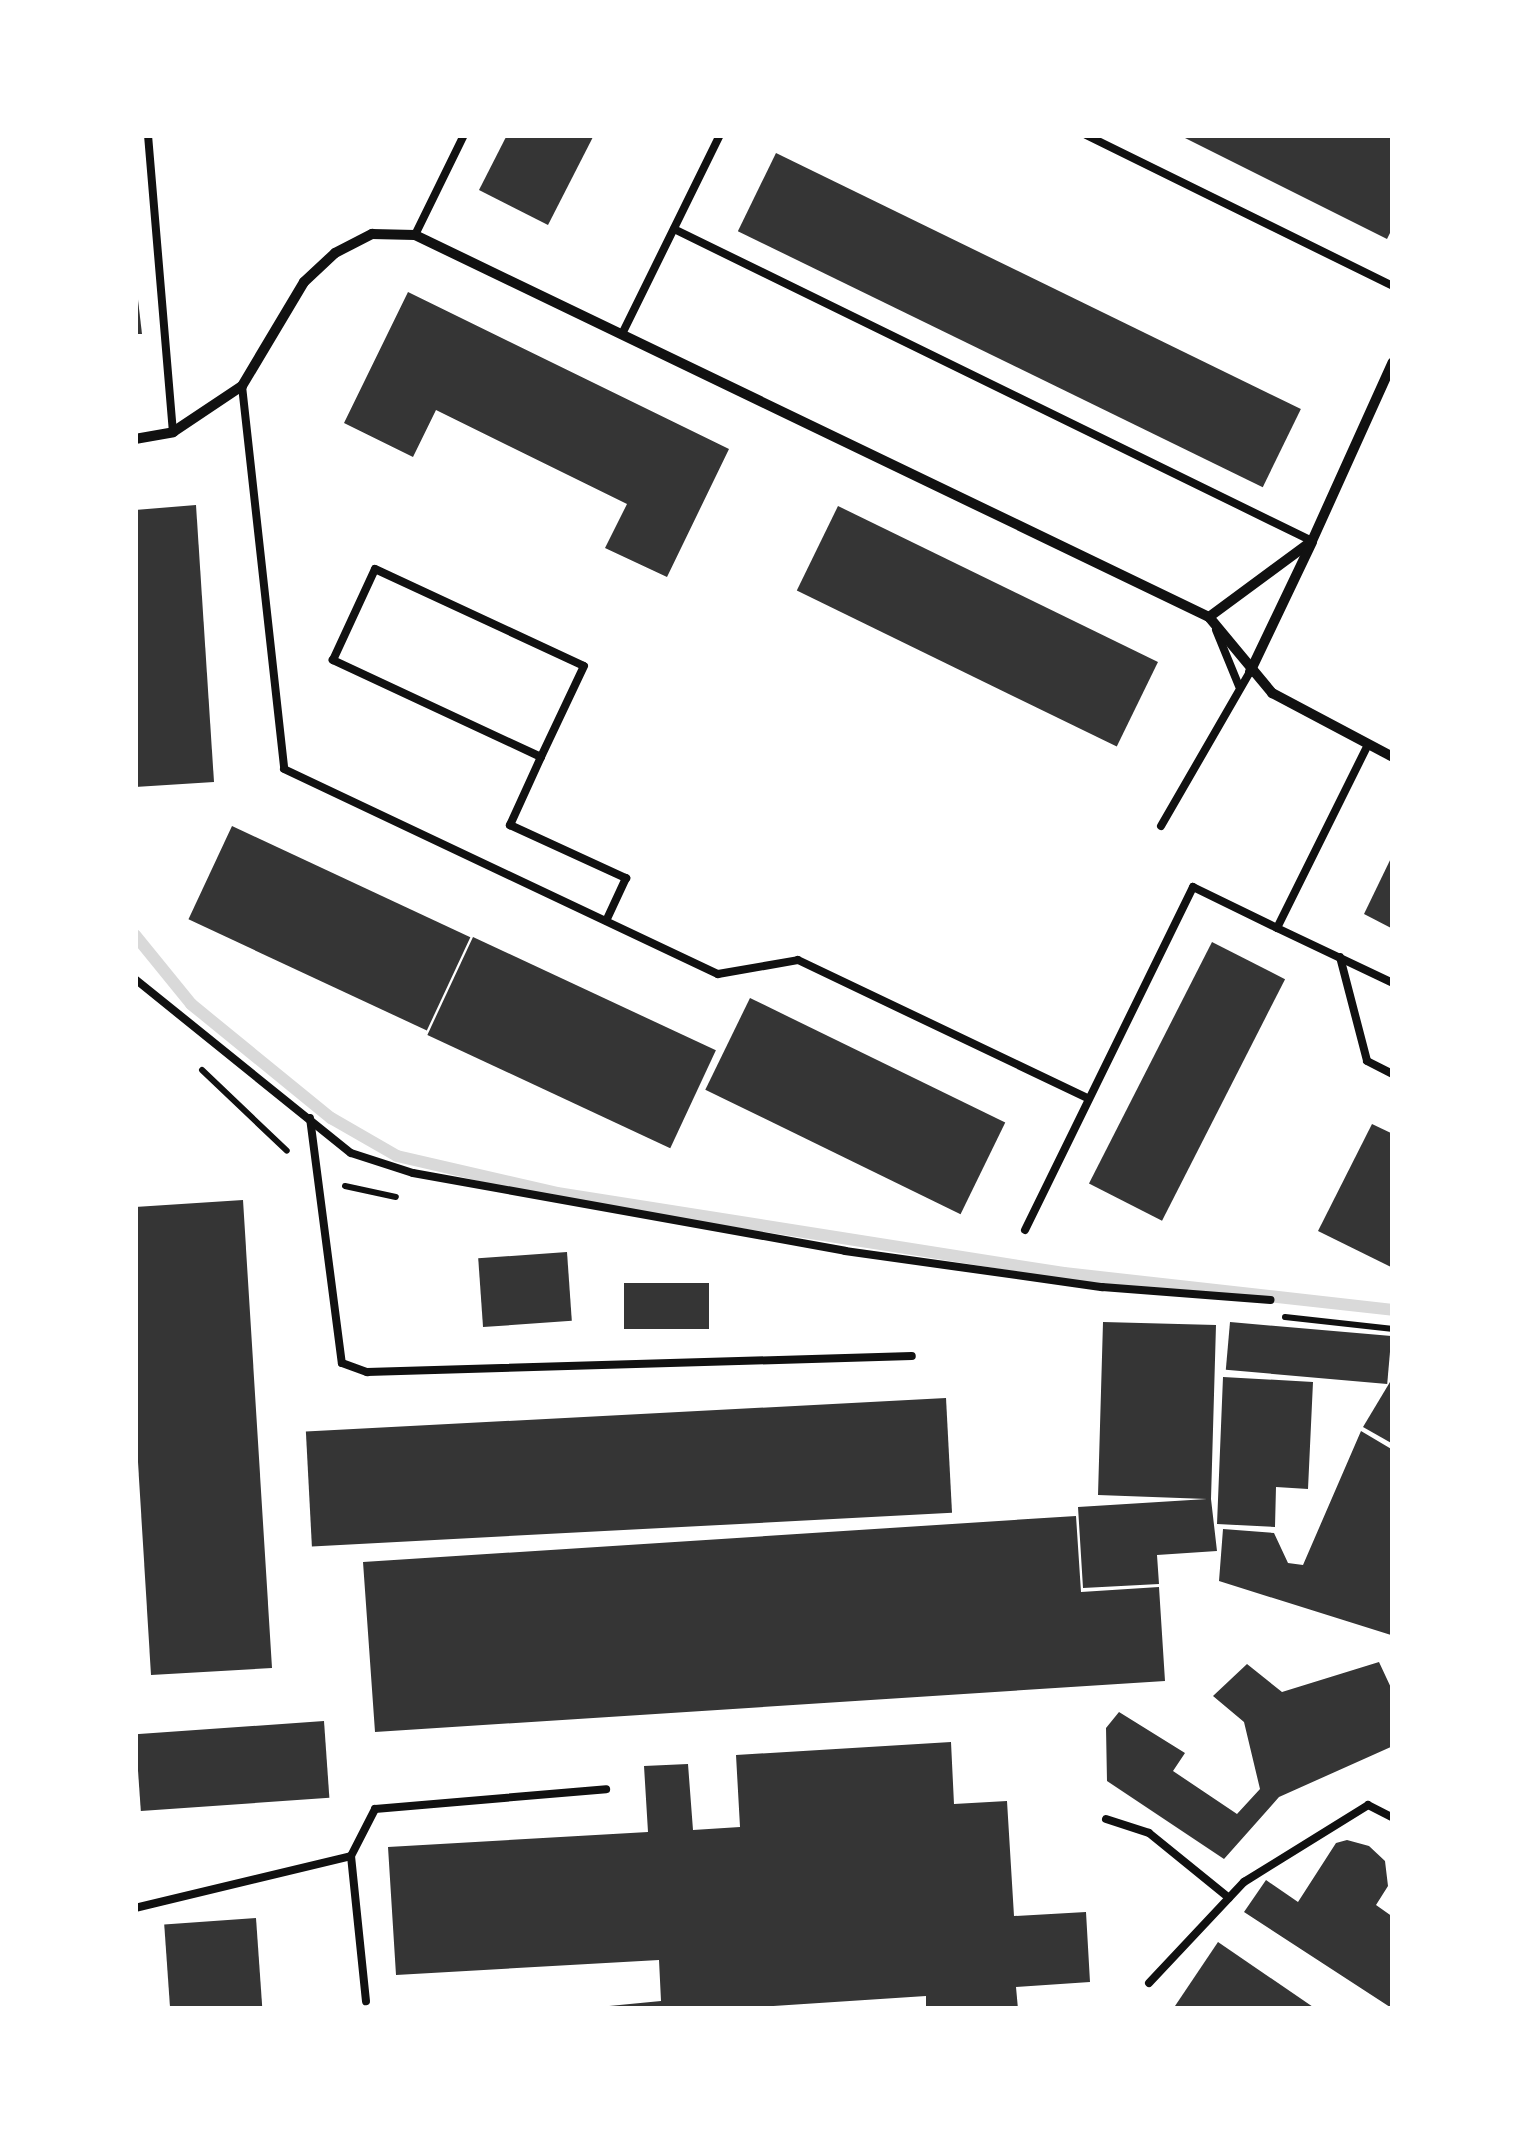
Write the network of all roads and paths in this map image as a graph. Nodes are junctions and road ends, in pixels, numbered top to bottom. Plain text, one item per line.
1 (148, 135) edge
2 (464, 135) edge
3 (720, 135) edge
4 (1086, 135) edge
5 (674, 228) junction
6 (415, 236) junction
7 (1393, 286) edge
8 (622, 334) junction
9 (1393, 362) edge
10 (242, 386) junction
11 (173, 432) junction
12 (135, 439) edge
13 (1312, 541) junction
14 (1211, 619) junction
15 (1250, 672) junction
16 (1239, 686) junction
17 (1368, 745) junction
18 (542, 757) junction
19 (1393, 757) edge
20 (1162, 826) dead end
21 (606, 921) junction
22 (1277, 928) junction
23 (1340, 957) junction
24 (135, 979) edge
25 (1393, 983) edge
26 (1393, 1074) edge
27 (1089, 1099) junction
28 (310, 1118) junction
29 (1025, 1230) dead end
30 (1271, 1300) dead end
31 (912, 1356) dead end
32 (606, 1790) dead end
33 (1106, 1818) dead end
34 (1393, 1818) edge
35 (351, 1856) junction
36 (1229, 1898) junction
37 (135, 1908) edge
38 (1149, 1983) dead end
39 (366, 2000) dead end

1 - 11 lane
2 - 6 lane
3 - 5 lane
4 - 7 lane
5 - 8 lane
5 - 13 lane
6 - 8 street
6 - 10 street
8 - 14 street
9 - 13 street
10 - 11 street
10 - 21 lane
11 - 12 street
13 - 14 street
13 - 15 street
14 - 15 street
14 - 16 lane
15 - 16 lane
15 - 17 street
16 - 20 lane
17 - 19 street
17 - 22 lane
18 - 18 lane
18 - 21 lane
21 - 27 lane
22 - 23 lane
22 - 27 lane
23 - 25 lane
23 - 26 lane
24 - 28 lane
27 - 29 lane
28 - 30 lane
28 - 31 lane
32 - 35 lane
33 - 36 lane
34 - 36 lane
35 - 37 lane
35 - 39 lane
36 - 38 lane

